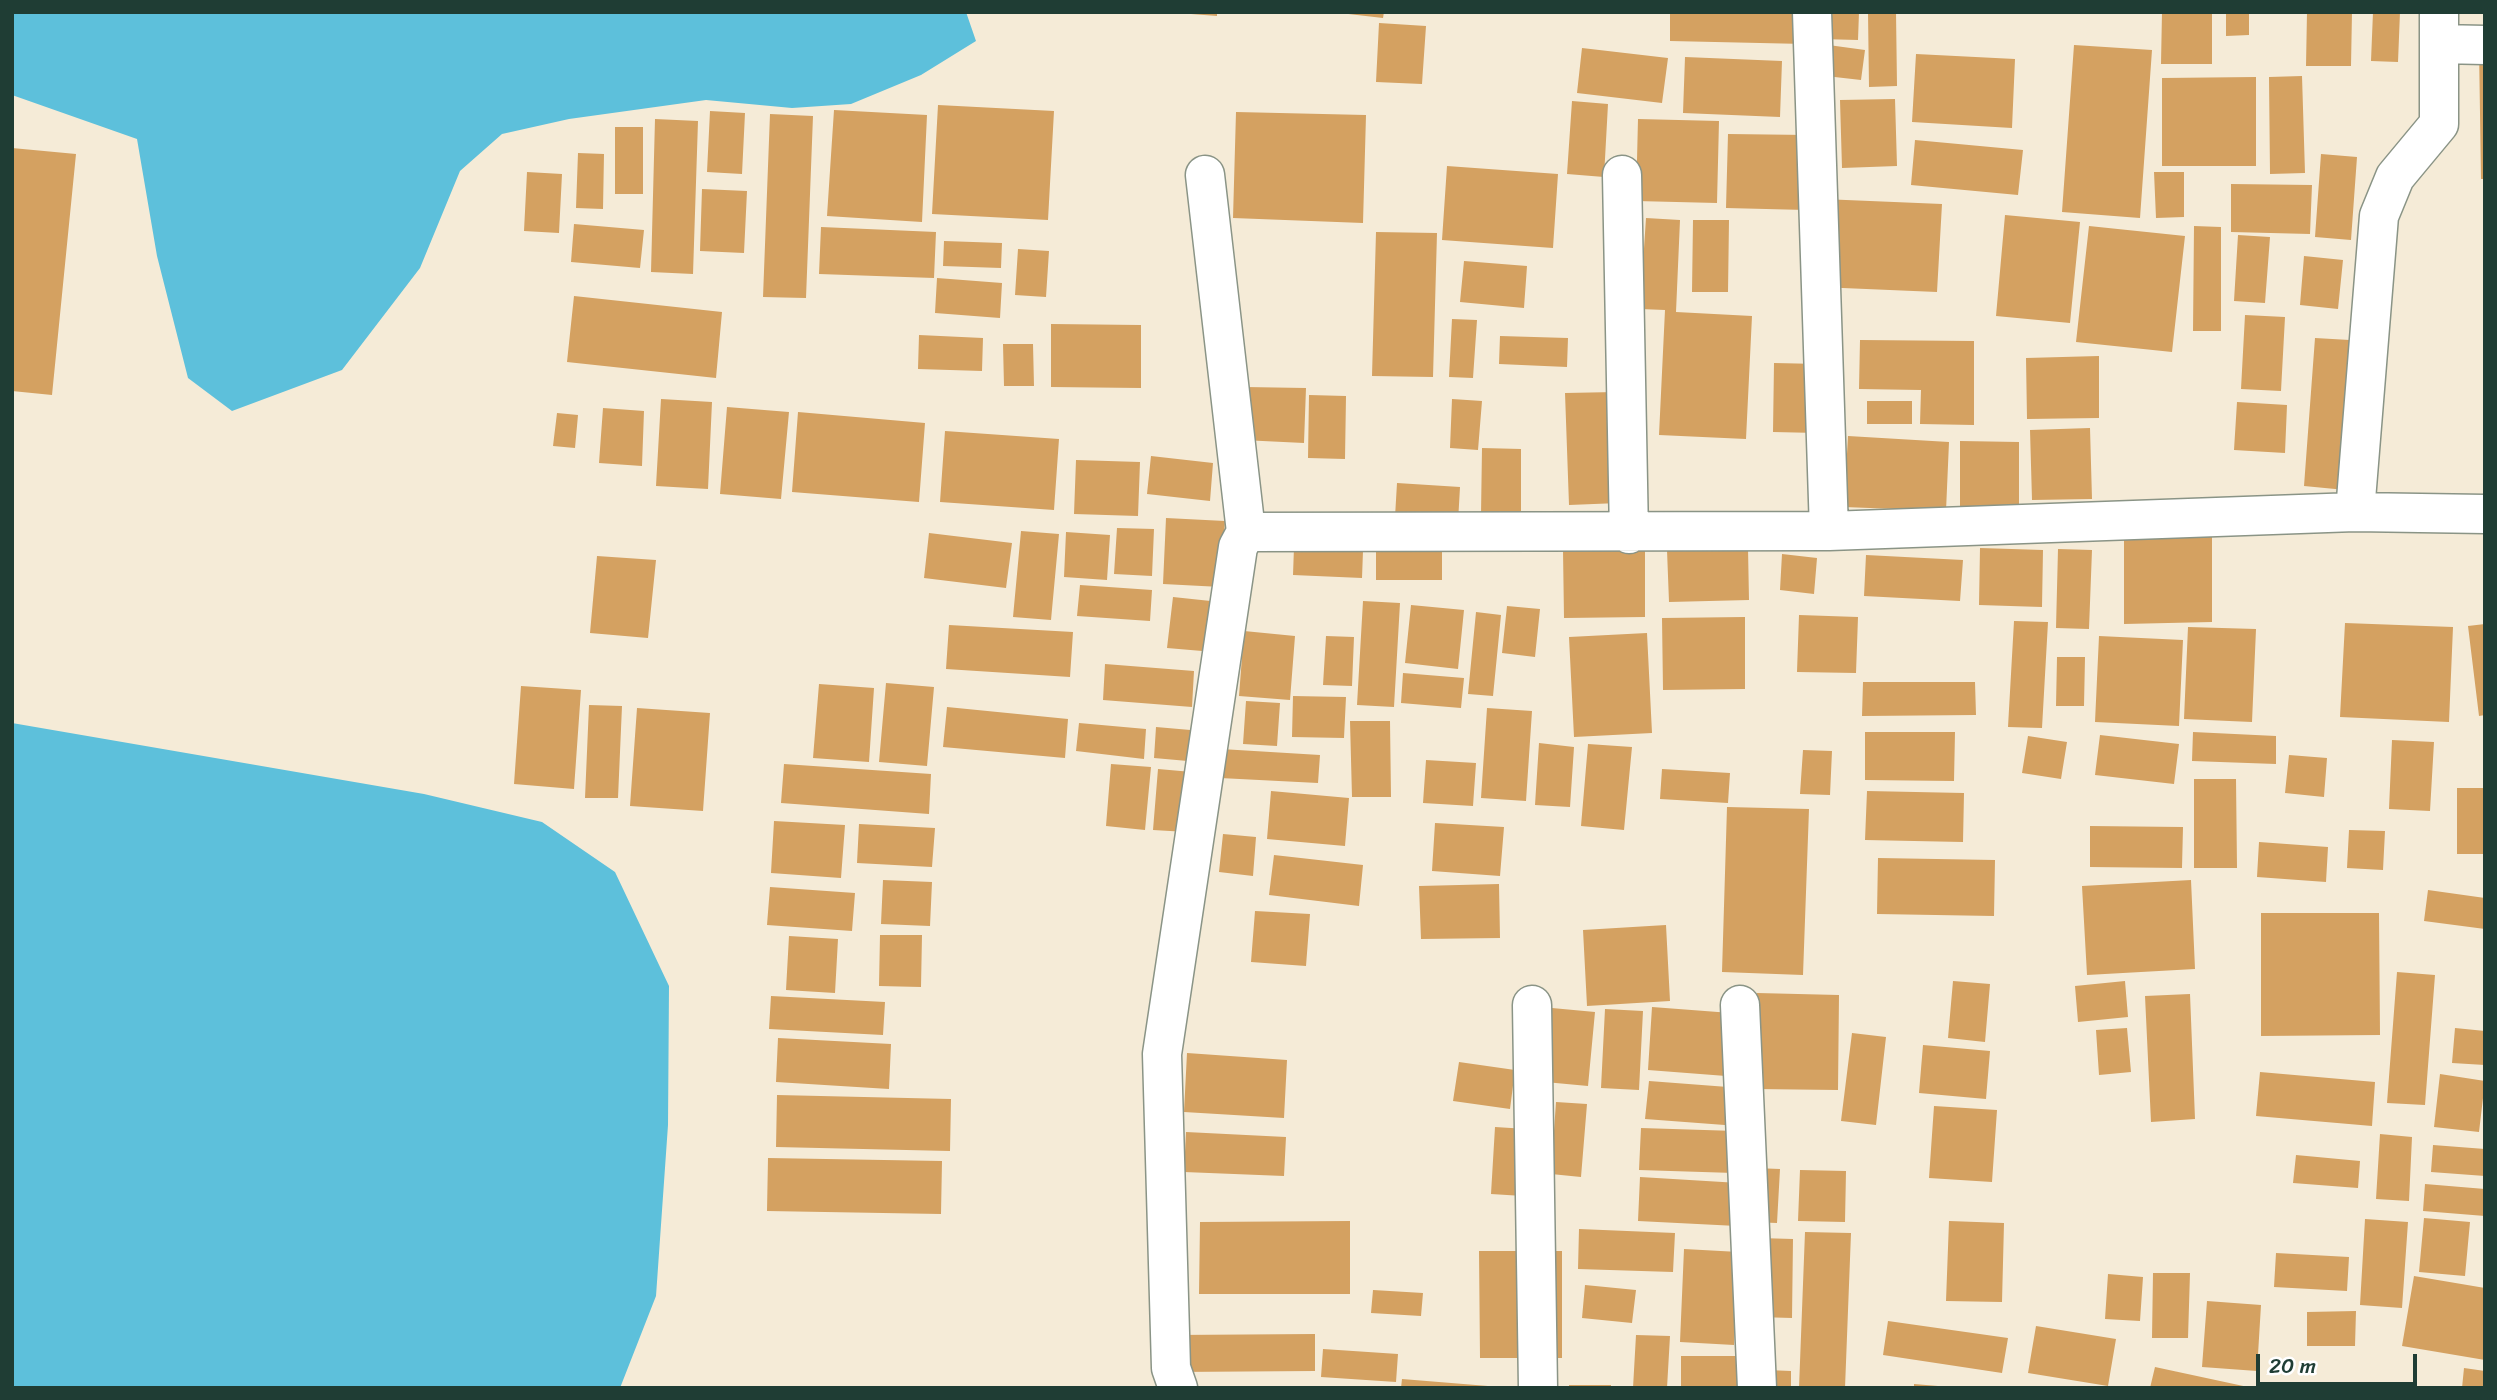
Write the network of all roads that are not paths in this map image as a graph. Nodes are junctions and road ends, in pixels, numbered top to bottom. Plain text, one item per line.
1 (1812, 12) edge
2 (2439, 28) edge
3 (2485, 45) edge
4 (1205, 175) dead end
5 (1622, 175) dead end
6 (2355, 512) junction
7 (2485, 514) edge
8 (1829, 531) junction
9 (1246, 532) junction
10 (1629, 534) junction
11 (1532, 1005) dead end
12 (1740, 1006) dead end
13 (1178, 1388) edge
14 (1538, 1388) edge
15 (1757, 1388) edge

1 - 8 street
2 - 3 street
2 - 6 street
4 - 9 street
5 - 10 street
6 - 7 street
6 - 8 street
8 - 10 street
9 - 10 street
9 - 13 street
11 - 14 street
12 - 15 street

